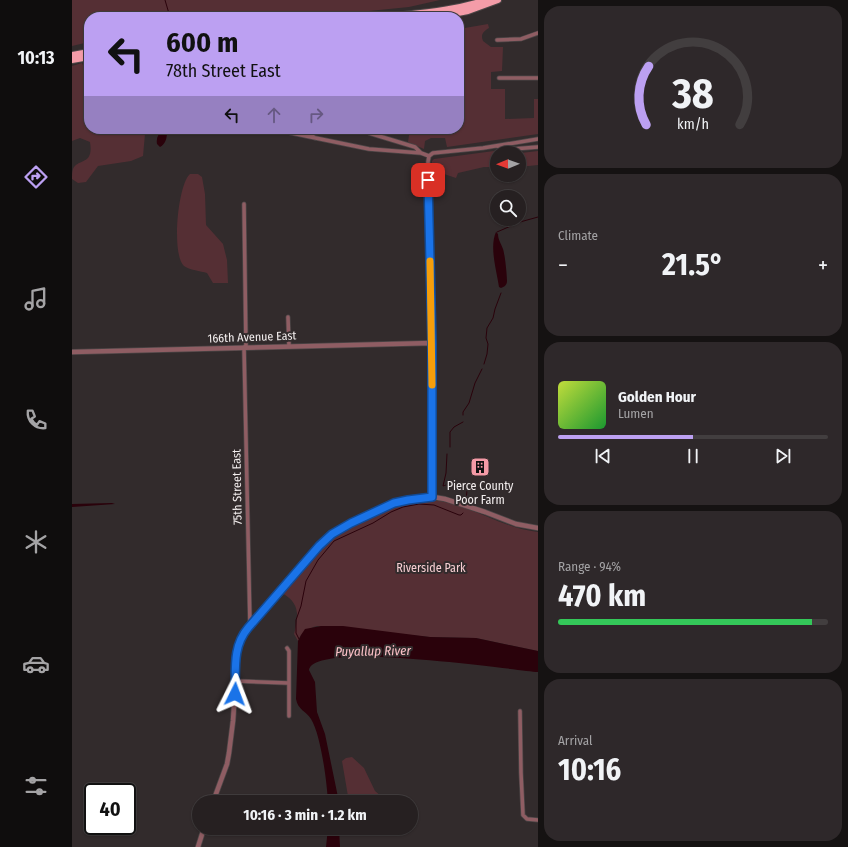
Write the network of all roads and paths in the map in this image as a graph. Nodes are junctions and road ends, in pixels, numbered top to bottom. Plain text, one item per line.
1 (486, 0) edge
2 (498, 0) edge
3 (424, 12) edge
4 (462, 12) edge
5 (538, 33) edge
6 (497, 40) dead end
7 (84, 53) edge
8 (72, 55) edge
9 (84, 58) edge
10 (72, 60) edge
11 (499, 78) dead end
12 (538, 78) edge
13 (294, 134) edge
14 (310, 134) edge
15 (369, 134) edge
16 (316, 139) junction
17 (538, 139) edge
18 (490, 146) edge
19 (494, 146) edge
20 (538, 147) edge
21 (526, 148) edge
22 (421, 153) junction
23 (429, 156) junction
24 (244, 204) dead end
25 (288, 317) dead end
26 (432, 343) junction
27 (289, 346) junction
28 (245, 347) junction
29 (72, 352) edge
30 (432, 497) junction
31 (538, 528) edge
32 (250, 625) junction
33 (287, 648) dead end
34 (235, 682) junction
35 (288, 683) junction
36 (520, 711) dead end
37 (289, 716) dead end
38 (216, 795) edge
39 (538, 820) edge
40 (202, 835) edge
41 (198, 847) edge

1 - 3 highway
2 - 4 highway
5 - 6 street
7 - 8 highway
9 - 10 highway
11 - 12 street
13 - 16 street
14 - 16 street
15 - 22 street
16 - 22 street
17 - 19 street
18 - 23 street
20 - 21 street
22 - 23 street
23 - 26 street
24 - 28 street, 75th Street East
25 - 27 street
26 - 27 street, 166th Avenue East
26 - 30 street
27 - 28 street, 166th Avenue East
28 - 29 street, 166th Avenue East
28 - 32 street, 75th Street East
30 - 31 street
30 - 32 street
32 - 34 street
33 - 35 street
34 - 35 street
34 - 38 street
35 - 37 street
36 - 39 street
40 - 41 street

